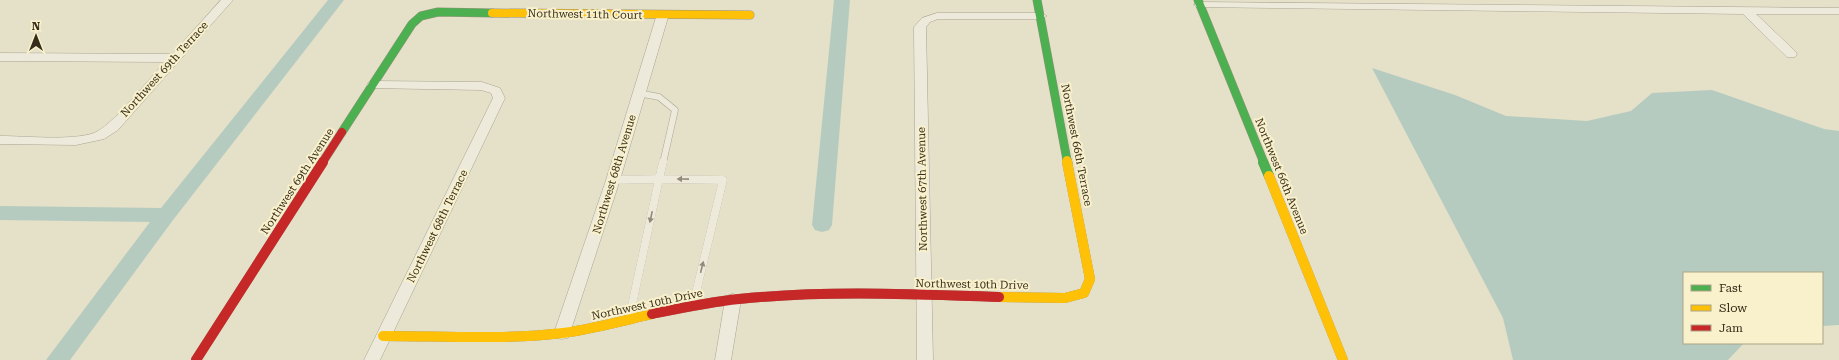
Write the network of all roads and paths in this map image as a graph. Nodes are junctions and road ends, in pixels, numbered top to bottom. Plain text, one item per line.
1 (227, 0) edge
2 (1037, 0) edge
3 (1199, 3) edge
4 (1746, 10) junction
5 (1839, 10) edge
6 (663, 14) junction
7 (750, 15) dead end
8 (421, 16) joint
9 (1041, 16) junction
10 (1791, 54) dead end
11 (0, 57) edge
12 (174, 58) junction
13 (373, 85) junction
14 (638, 93) junction
15 (0, 140) edge
16 (659, 178) junction
17 (613, 180) junction
18 (1084, 293) joint
19 (923, 295) junction
20 (733, 300) junction
21 (693, 305) junction
22 (629, 320) junction
23 (562, 333) junction
24 (383, 336) junction
25 (196, 360) edge
26 (372, 360) edge
27 (723, 360) edge
28 (925, 360) edge
29 (1343, 360) edge

1 - 12 street, Northwest 69th Terrace
2 - 9 street, Northwest 66th Terrace
3 - 4 street
3 - 29 street, Northwest 66th Avenue
4 - 5 street
4 - 10 street
6 - 7 street, Northwest 11th Court
6 - 8 street, Northwest 11th Court
6 - 14 street, Northwest 68th Avenue
8 - 13 street, Northwest 69th Avenue
9 - 18 street, Northwest 66th Terrace
9 - 19 street, Northwest 67th Avenue
11 - 12 street
12 - 15 street, Northwest 69th Terrace
13 - 24 street, Northwest 68th Terrace
13 - 25 street, Northwest 69th Avenue
14 - 16 lane
14 - 17 street, Northwest 68th Avenue
16 - 17 lane
21 -> 16 lane
16 -> 22 lane
17 - 23 street, Northwest 68th Avenue
18 - 19 street, Northwest 10th Drive
19 - 20 street, Northwest 10th Drive
19 - 28 street, Northwest 67th Avenue
20 - 21 street, Northwest 10th Drive
20 - 27 street
21 - 22 street, Northwest 10th Drive
22 - 23 street, Northwest 10th Drive
23 - 24 street, Northwest 10th Drive
24 - 26 street, Northwest 68th Terrace

